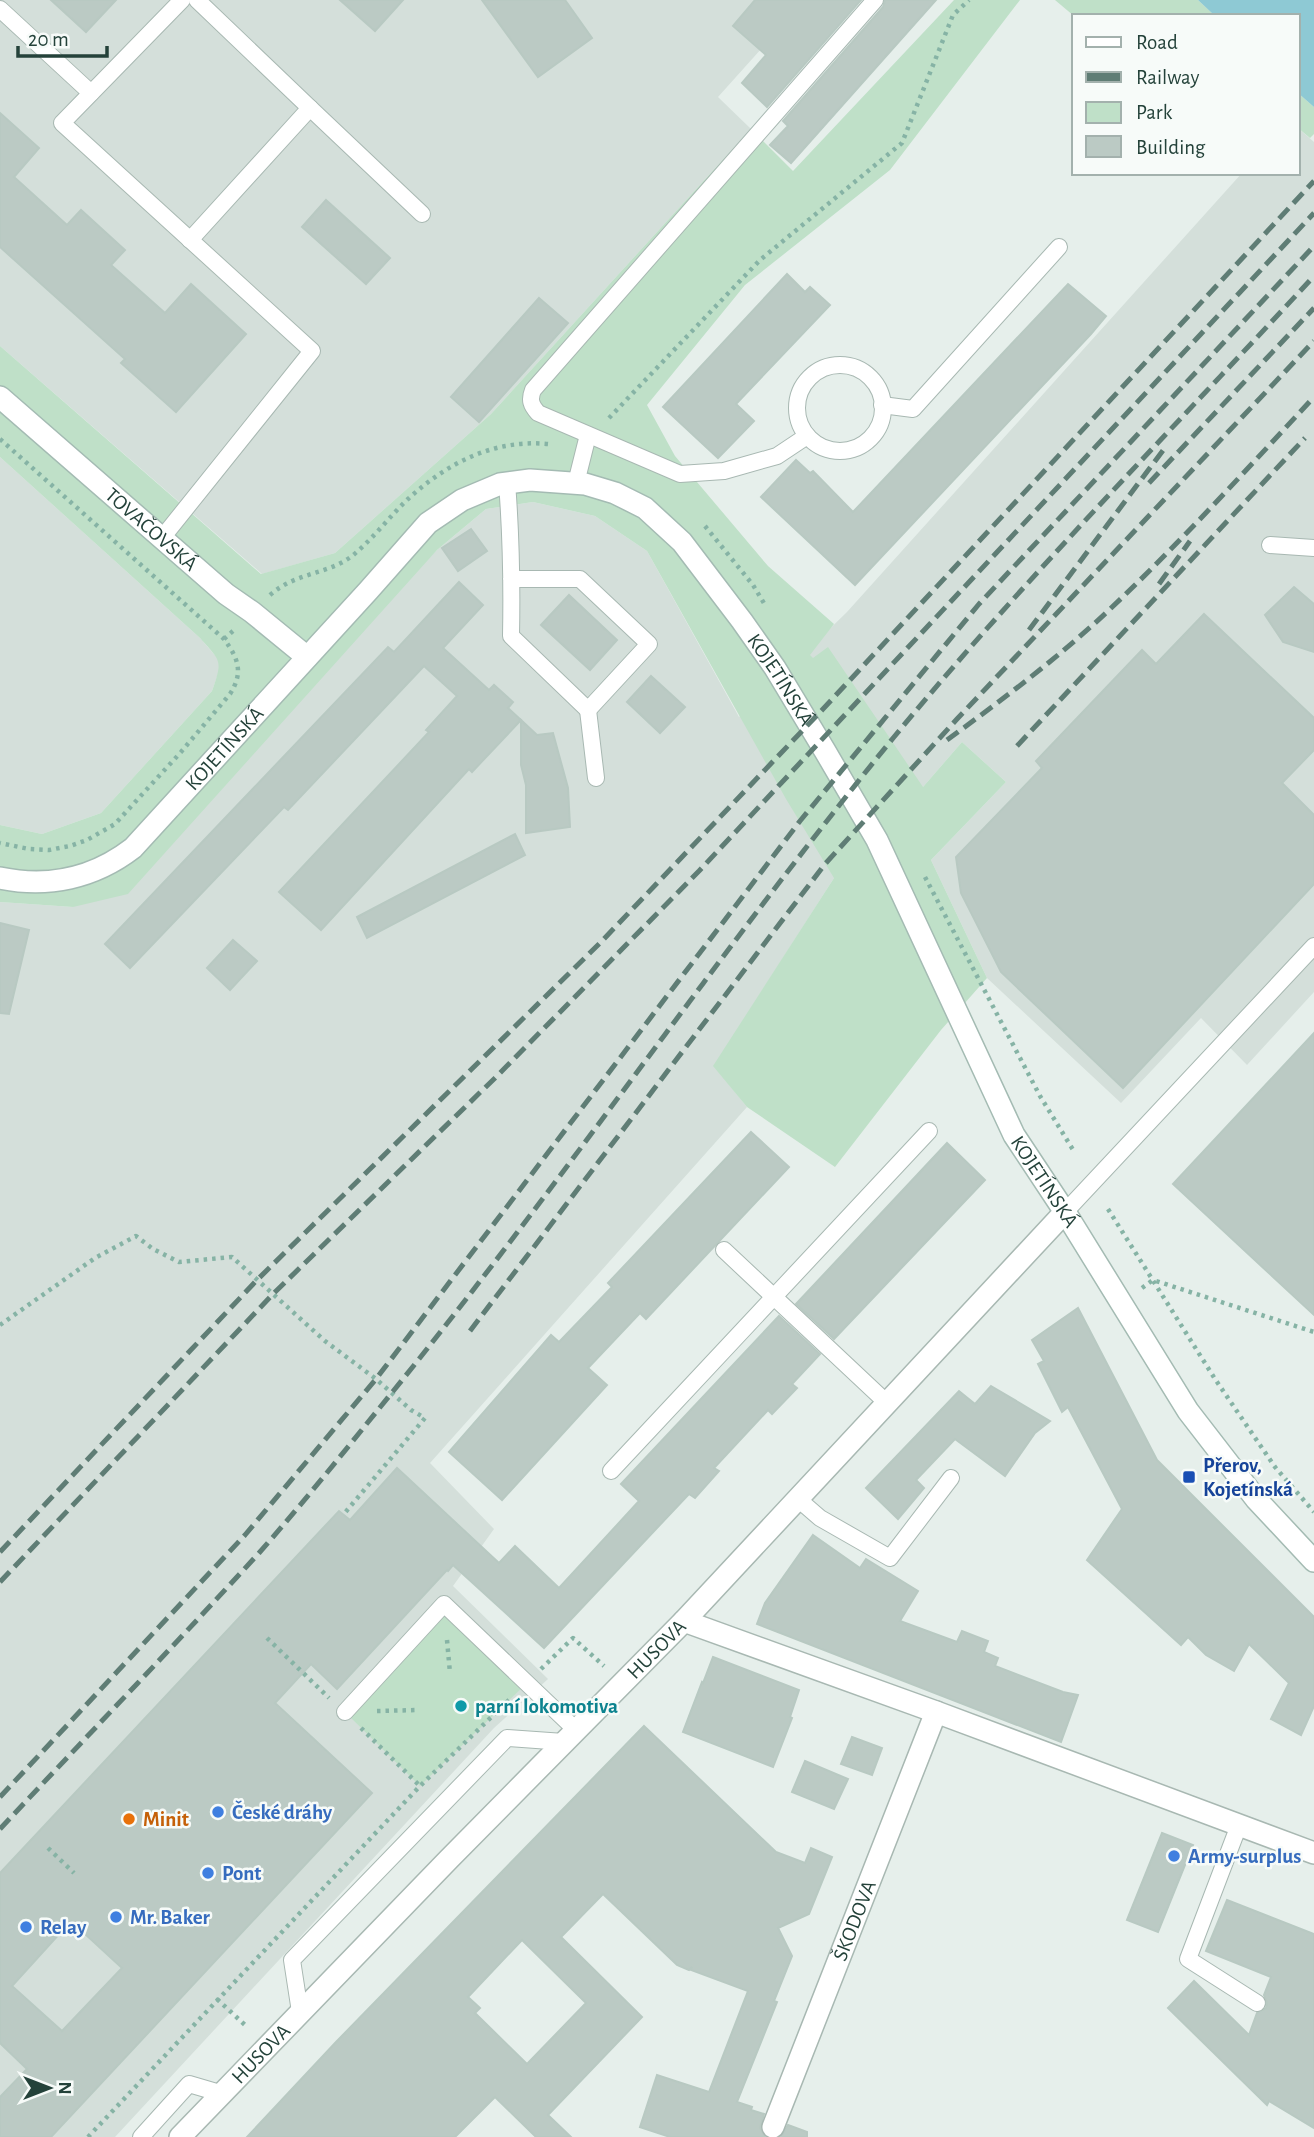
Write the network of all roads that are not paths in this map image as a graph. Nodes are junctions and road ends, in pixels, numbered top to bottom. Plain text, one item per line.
1 (181, 0) edge
2 (197, 0) edge
3 (875, 0) edge
4 (0, 9) edge
5 (91, 93) junction
6 (310, 108) junction
7 (422, 214) dead end
8 (190, 240) junction
9 (1059, 247) dead end
10 (0, 397) edge
11 (882, 405) junction
12 (588, 435) junction
13 (807, 436) junction
14 (507, 483) junction
15 (576, 483) junction
16 (162, 538) junction
17 (1270, 545) dead end
18 (1314, 548) edge
19 (511, 579) junction
20 (307, 657) junction
21 (588, 710) junction
22 (596, 778) dead end
23 (0, 878) edge
24 (1314, 946) edge
25 (929, 1131) dead end
26 (1065, 1212) junction
27 (724, 1250) dead end
28 (774, 1298) junction
29 (887, 1403) junction
30 (611, 1472) dead end
31 (950, 1478) dead end
32 (798, 1499) junction
33 (1314, 1561) edge
34 (684, 1621) junction
35 (345, 1712) road end
36 (936, 1712) junction
37 (570, 1736) junction
38 (1239, 1825) junction
39 (1314, 1853) edge
40 (1256, 2003) dead end
41 (300, 2012) junction
42 (223, 2094) junction
43 (771, 2132) edge
44 (141, 2137) edge
45 (180, 2137) edge

1 - 5 lane
2 - 6 lane
3 - 12 lane
4 - 5 lane
5 - 8 lane
6 - 7 lane
6 - 8 lane
8 - 16 lane
9 - 11 lane
10 - 16 main road, TOVAČOVSKÁ
11 - 13 lane
11 - 13 lane
12 - 13 lane
12 - 15 lane
14 - 15 main road, KOJETÍNSKÁ
14 - 19 lane
14 - 20 main road, KOJETÍNSKÁ
15 - 26 main road, KOJETÍNSKÁ
16 - 20 main road, TOVAČOVSKÁ
17 - 18 lane
19 - 21 lane
19 - 21 lane
20 - 23 main road, KOJETÍNSKÁ
21 - 22 lane
24 - 26 lane
25 - 28 lane
26 - 29 main road, HUSOVA
26 - 33 main road, KOJETÍNSKÁ
27 - 28 lane
28 - 29 lane
28 - 30 lane
29 - 32 main road, HUSOVA
31 - 32 lane
32 - 34 main road, HUSOVA
34 - 36 main road
34 - 37 main road, HUSOVA
35 - 37 lane
36 - 38 main road
36 - 43 main road, ŠKODOVA
37 - 41 main road, HUSOVA
37 - 41 lane
38 - 39 main road
38 - 40 lane
41 - 42 main road, HUSOVA
42 - 44 lane
42 - 45 main road, HUSOVA

